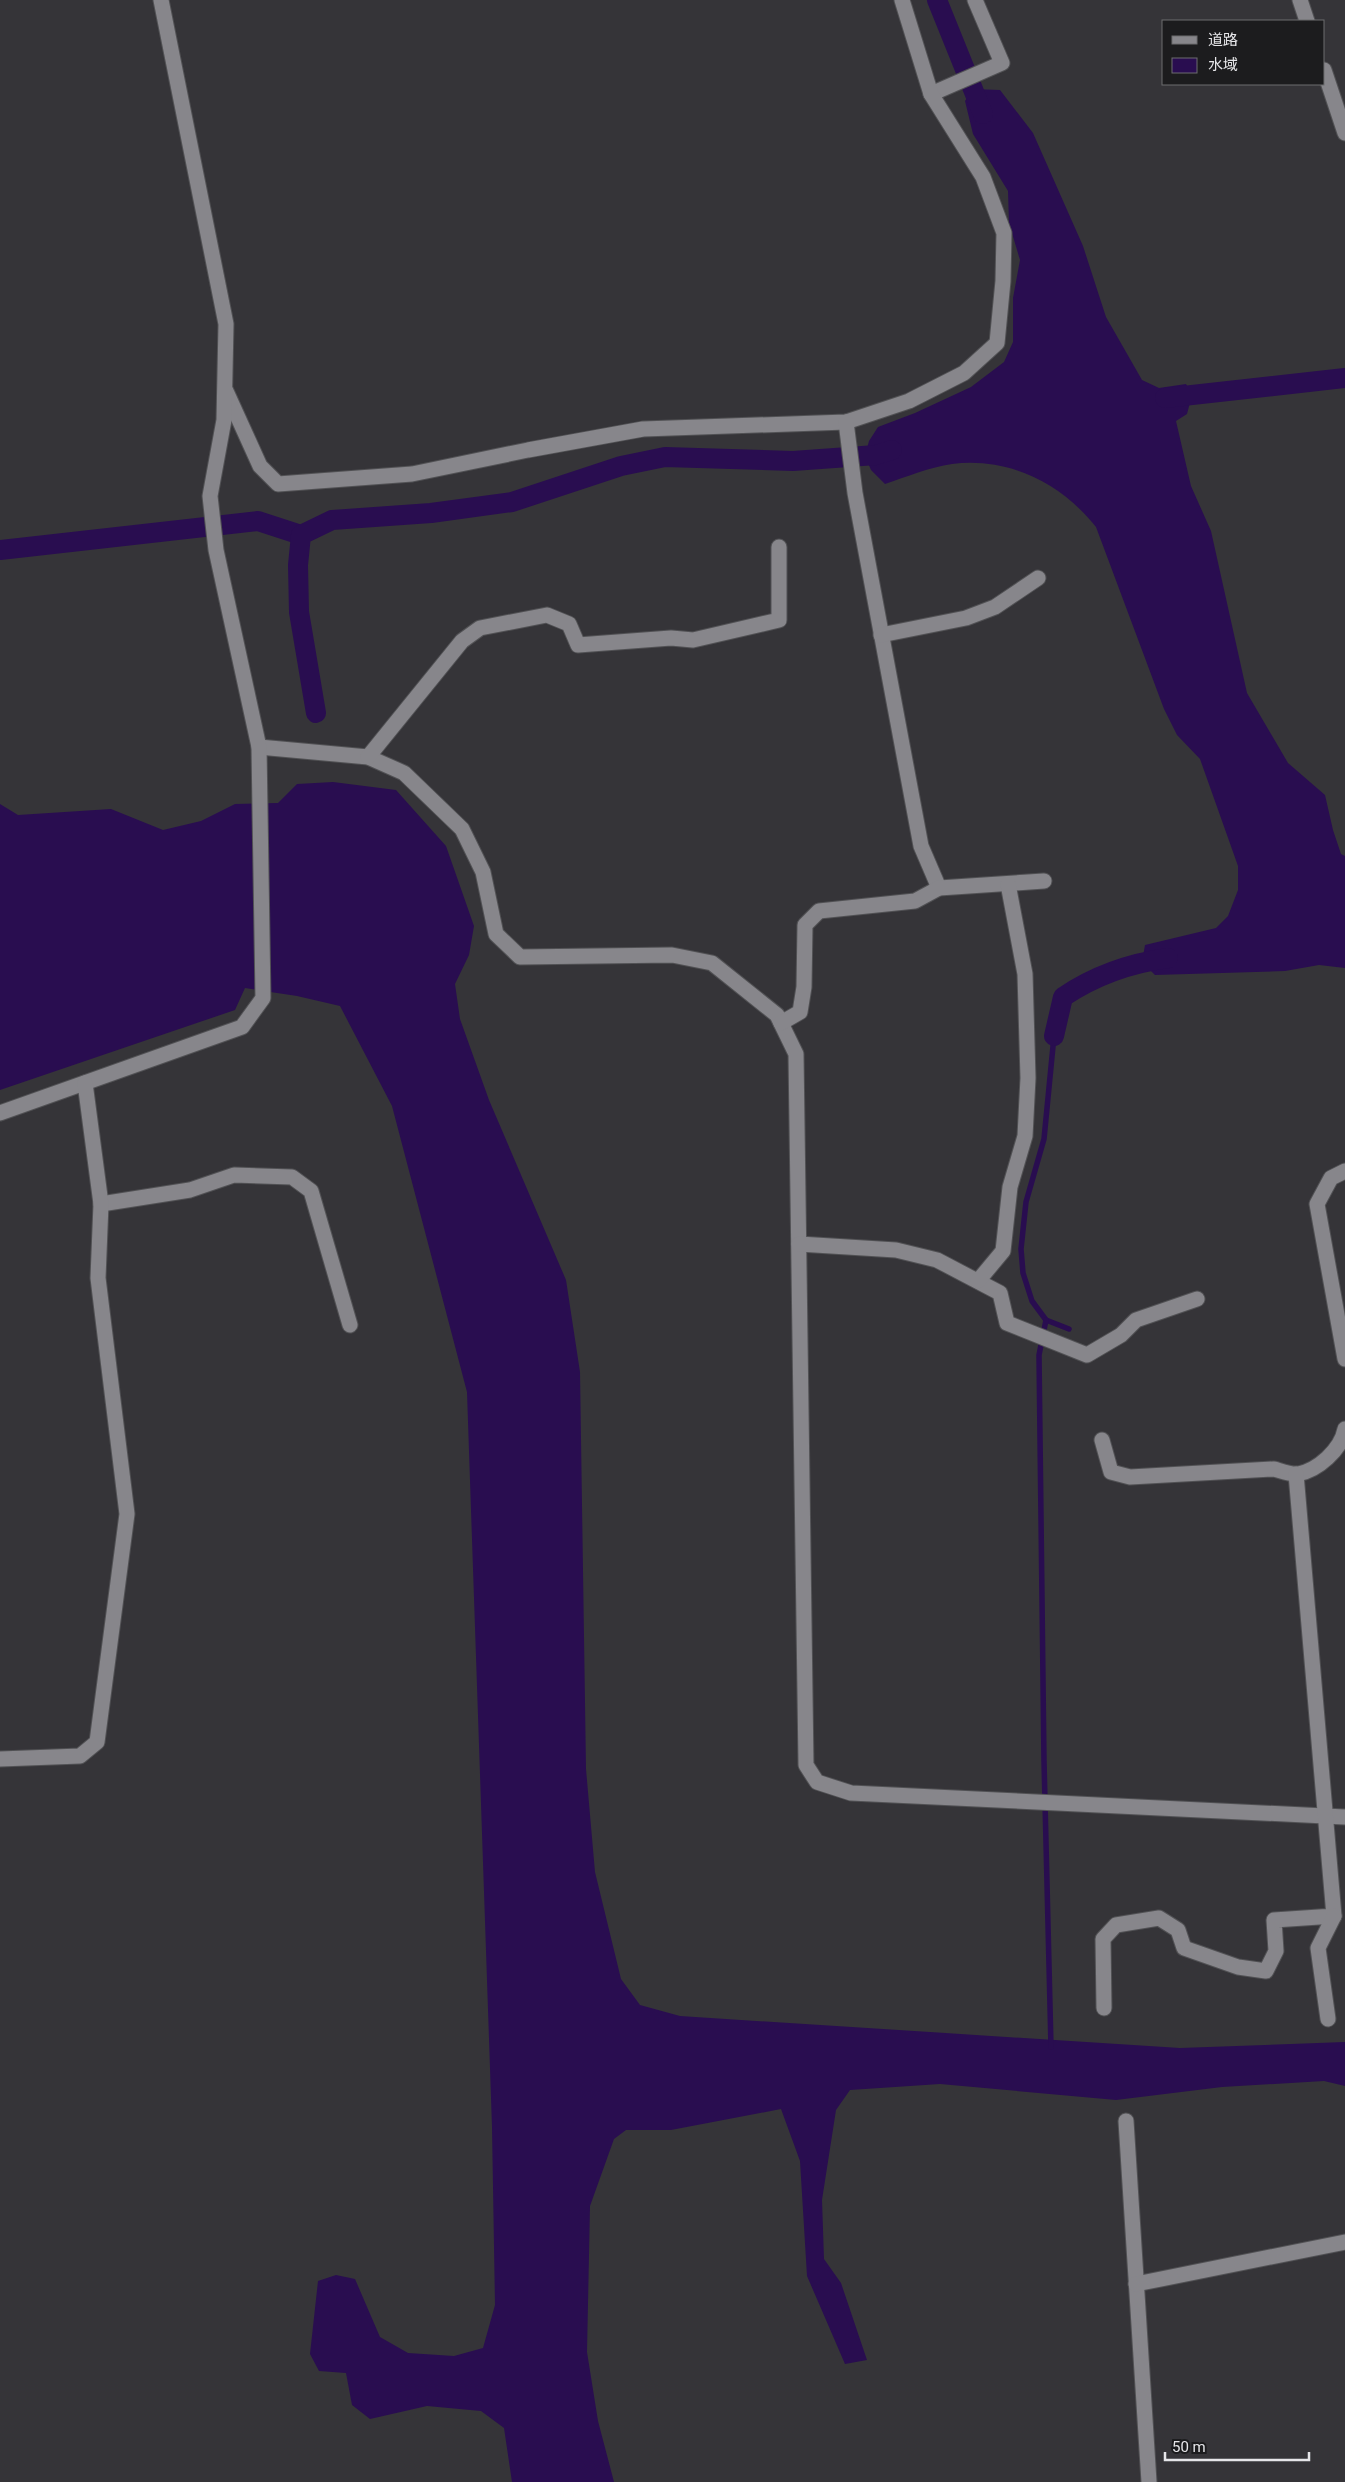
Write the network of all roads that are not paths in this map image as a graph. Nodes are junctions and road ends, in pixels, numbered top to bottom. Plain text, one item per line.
1 (162, 0) edge
2 (902, 0) edge
3 (974, 0) edge
4 (1300, 0) edge
5 (1307, 20) edge
6 (1325, 73) edge
7 (931, 94) junction
8 (1345, 133) edge
9 (225, 388) junction
10 (846, 422) junction
11 (779, 547) dead end
12 (1038, 578) dead end
13 (881, 635) junction
14 (259, 747) junction
15 (368, 757) junction
16 (1044, 881) dead end
17 (1008, 884) junction
18 (939, 888) junction
19 (781, 1023) junction
20 (86, 1083) junction
21 (0, 1113) edge
22 (1345, 1171) edge
23 (101, 1204) junction
24 (798, 1244) junction
25 (978, 1281) junction
26 (1197, 1299) dead end
27 (350, 1325) dead end
28 (1345, 1360) edge
29 (1345, 1429) edge
30 (1102, 1440) dead end
31 (1296, 1474) junction
32 (0, 1759) edge
33 (1325, 1816) junction
34 (1345, 1817) edge
35 (1334, 1916) junction
36 (1104, 2008) dead end
37 (1328, 2019) dead end
38 (1126, 2121) dead end
39 (1345, 2242) edge
40 (1136, 2284) junction
41 (1149, 2482) edge

1 - 9 street
2 - 7 street
3 - 7 street
4 - 5 street
6 - 8 street
7 - 10 street
9 - 10 street
9 - 14 street
10 - 13 street
11 - 15 street
12 - 13 street
13 - 18 street
14 - 15 street
14 - 20 street
15 - 19 street
16 - 17 street
17 - 18 street
17 - 25 street
18 - 19 street
19 - 24 street
20 - 21 street
20 - 23 street
22 - 28 street
23 - 27 street
23 - 32 street
24 - 25 street
24 - 33 street
25 - 26 street
29 - 31 street
30 - 31 street
31 - 33 street
33 - 34 street
33 - 35 street
35 - 36 street
35 - 37 street
38 - 40 street
39 - 40 street
40 - 41 street

